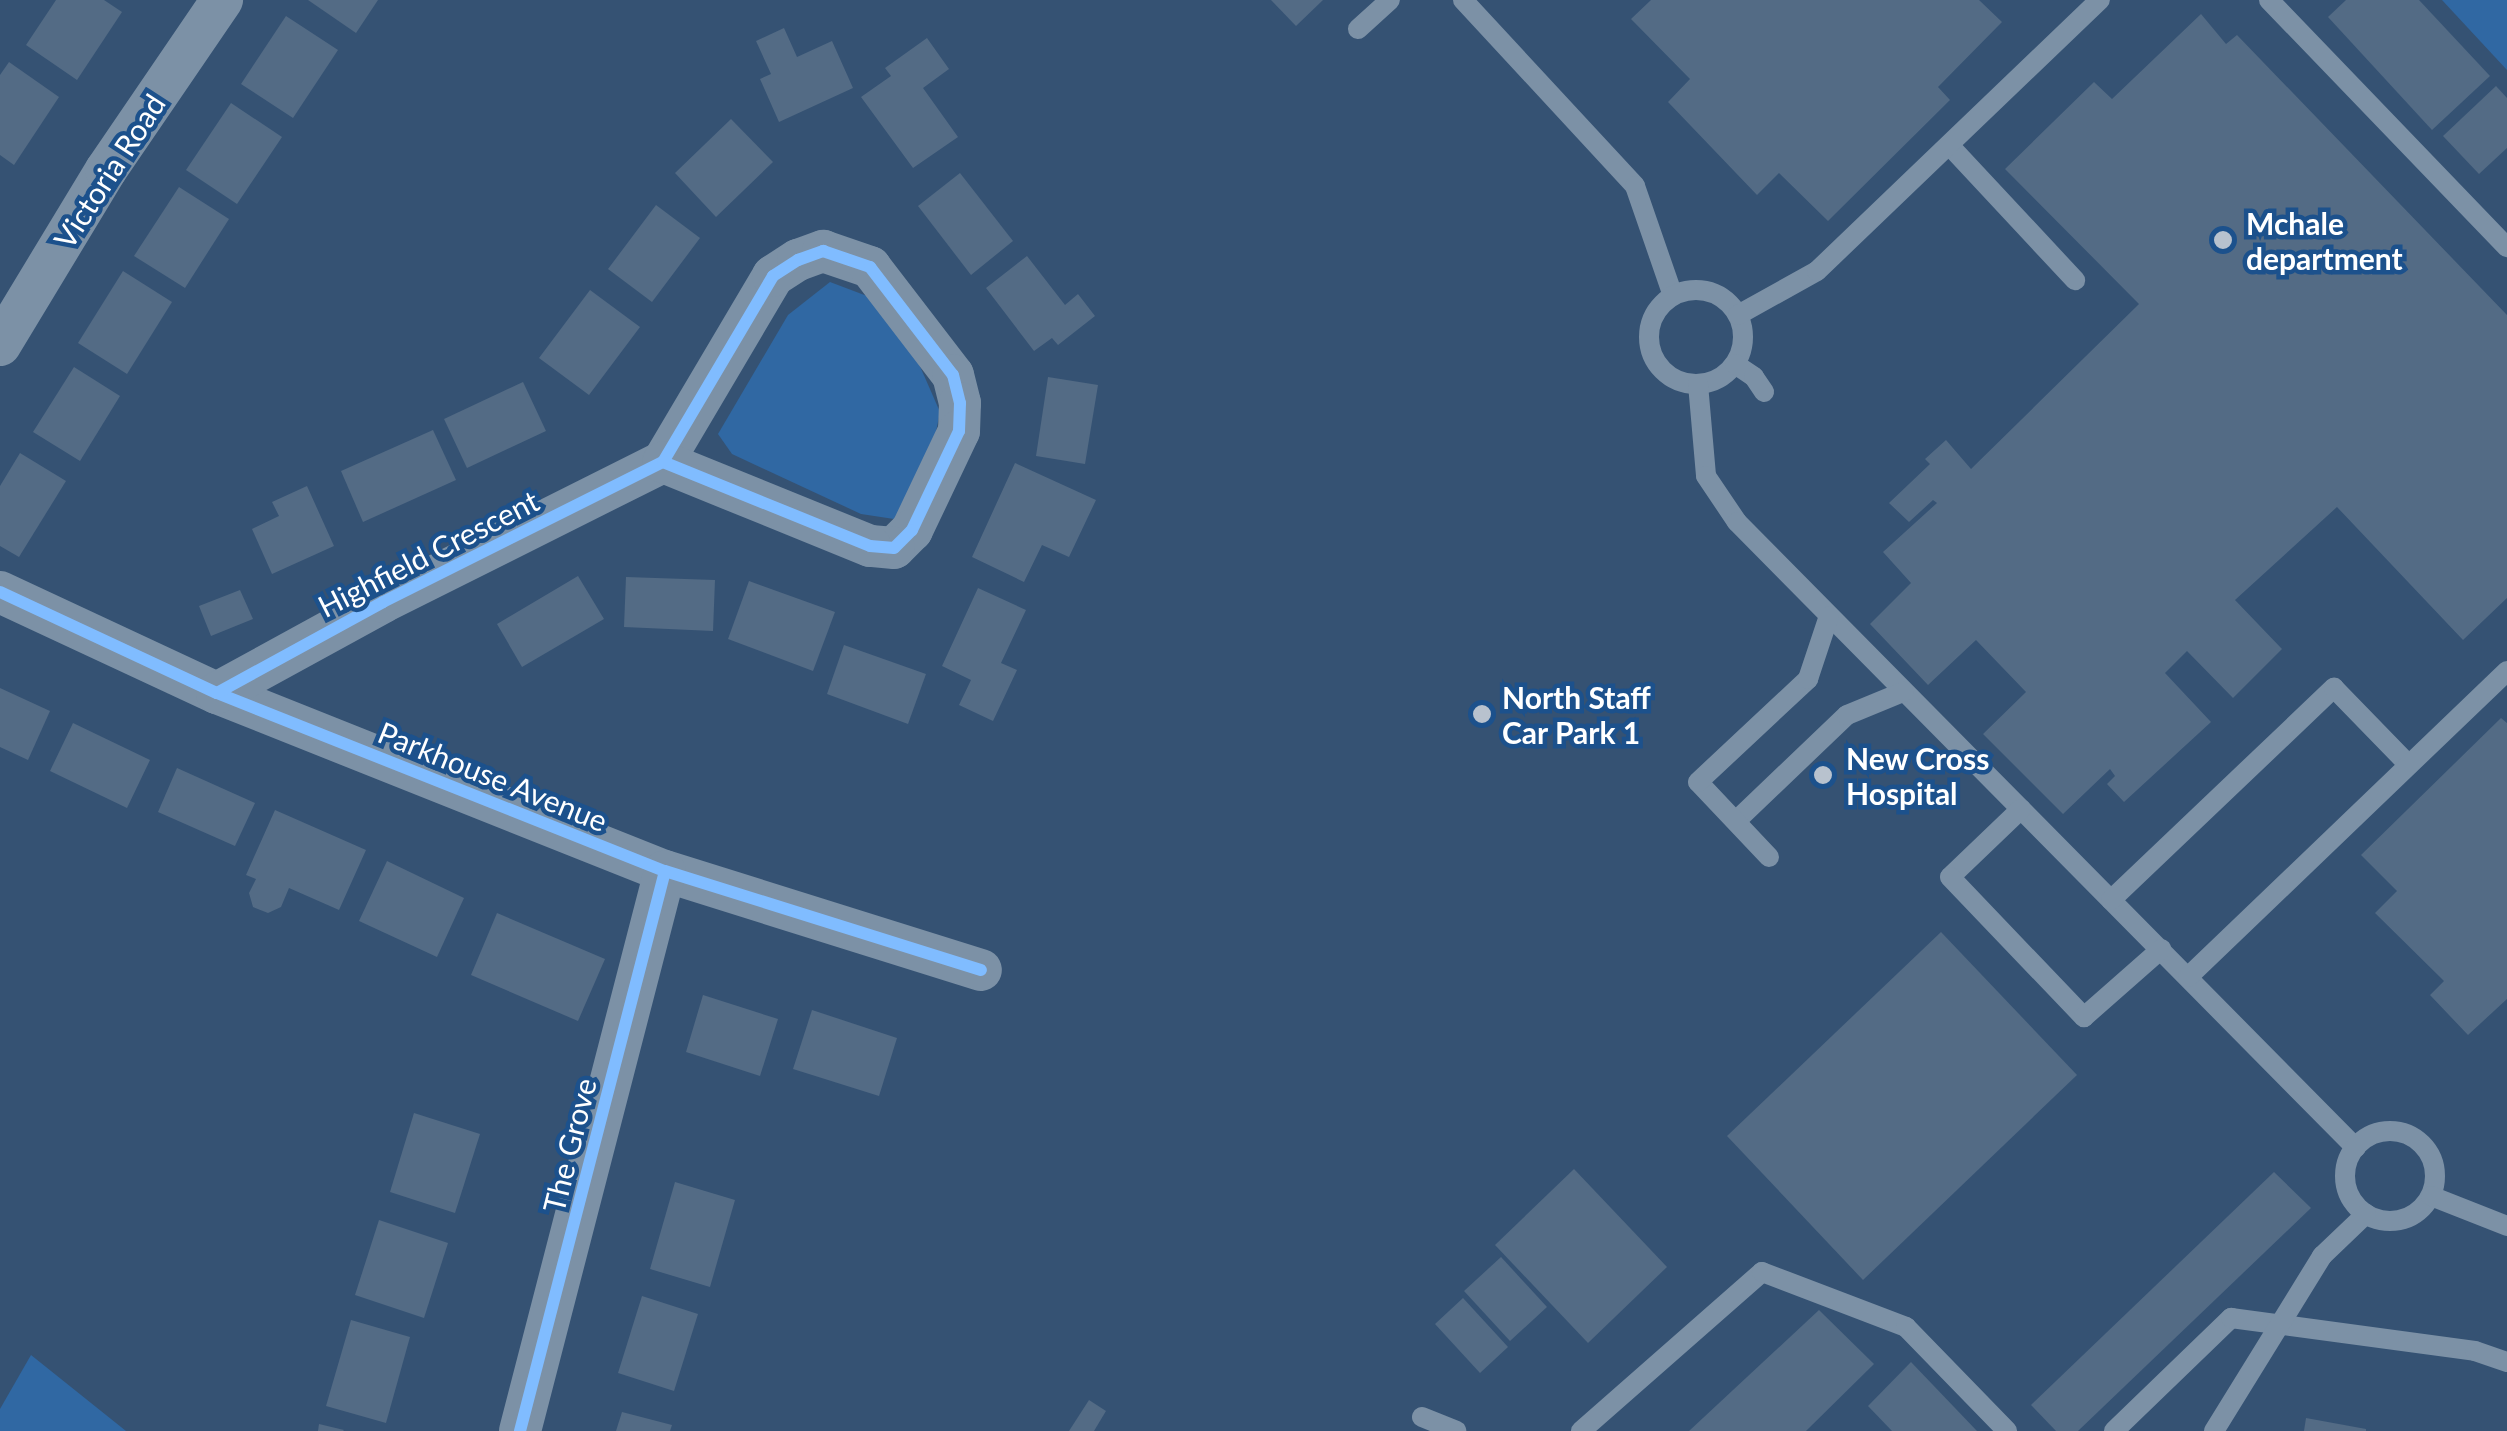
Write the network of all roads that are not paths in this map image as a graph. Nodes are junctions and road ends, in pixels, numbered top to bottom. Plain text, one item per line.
1 (222, 0) edge
2 (1390, 0) edge
3 (1463, 0) edge
4 (2100, 0) edge
5 (2269, 0) edge
6 (1358, 28) dead end
7 (1950, 145) junction
8 (2507, 247) edge
9 (2075, 280) dead end
10 (1673, 296) junction
11 (1738, 315) junction
12 (0, 345) edge
13 (1734, 364) junction
14 (1698, 384) junction
15 (1764, 392) dead end
16 (663, 462) junction
17 (0, 592) edge
18 (1829, 616) junction
19 (2507, 671) edge
20 (1903, 692) junction
21 (218, 693) junction
22 (2409, 765) junction
23 (2021, 810) junction
24 (1736, 821) junction
25 (1769, 857) dead end
26 (665, 871) junction
27 (2112, 900) junction
28 (2160, 949) junction
29 (981, 970) dead end
30 (2188, 977) junction
31 (2356, 1148) junction
32 (2430, 1196) junction
33 (2366, 1214) junction
34 (2507, 1226) edge
35 (2280, 1325) junction
36 (2507, 1362) edge
37 (1422, 1417) dead end
38 (520, 1431) edge
39 (1456, 1431) edge
40 (1581, 1431) edge
41 (2007, 1431) edge
42 (2114, 1431) edge
43 (2214, 1431) edge

1 - 12 street, Victoria Road
2 - 6 lane
3 - 10 lane
4 - 7 lane
5 - 8 lane
7 - 9 lane
7 - 11 lane
10 - 11 lane
10 - 14 lane
11 - 13 lane
13 - 14 lane
13 - 15 lane
14 - 18 lane
16 - 16 street
16 - 21 street, Highfield Crescent
17 - 21 street, Parkhouse Avenue
18 - 20 lane
18 - 24 lane
19 - 22 lane
20 - 23 lane
20 - 24 lane
21 - 26 street, Parkhouse Avenue
22 - 27 lane
22 - 30 lane
23 - 27 lane
23 - 28 lane
24 - 25 lane
26 - 29 street, Parkhouse Avenue
26 - 38 street, The Grove
27 - 28 lane
28 - 30 lane
30 - 31 lane
31 - 32 lane
31 - 33 lane
32 - 33 lane
32 - 34 lane
33 - 35 lane
35 - 36 lane
35 - 42 lane
35 - 43 lane
37 - 39 lane
40 - 41 lane

